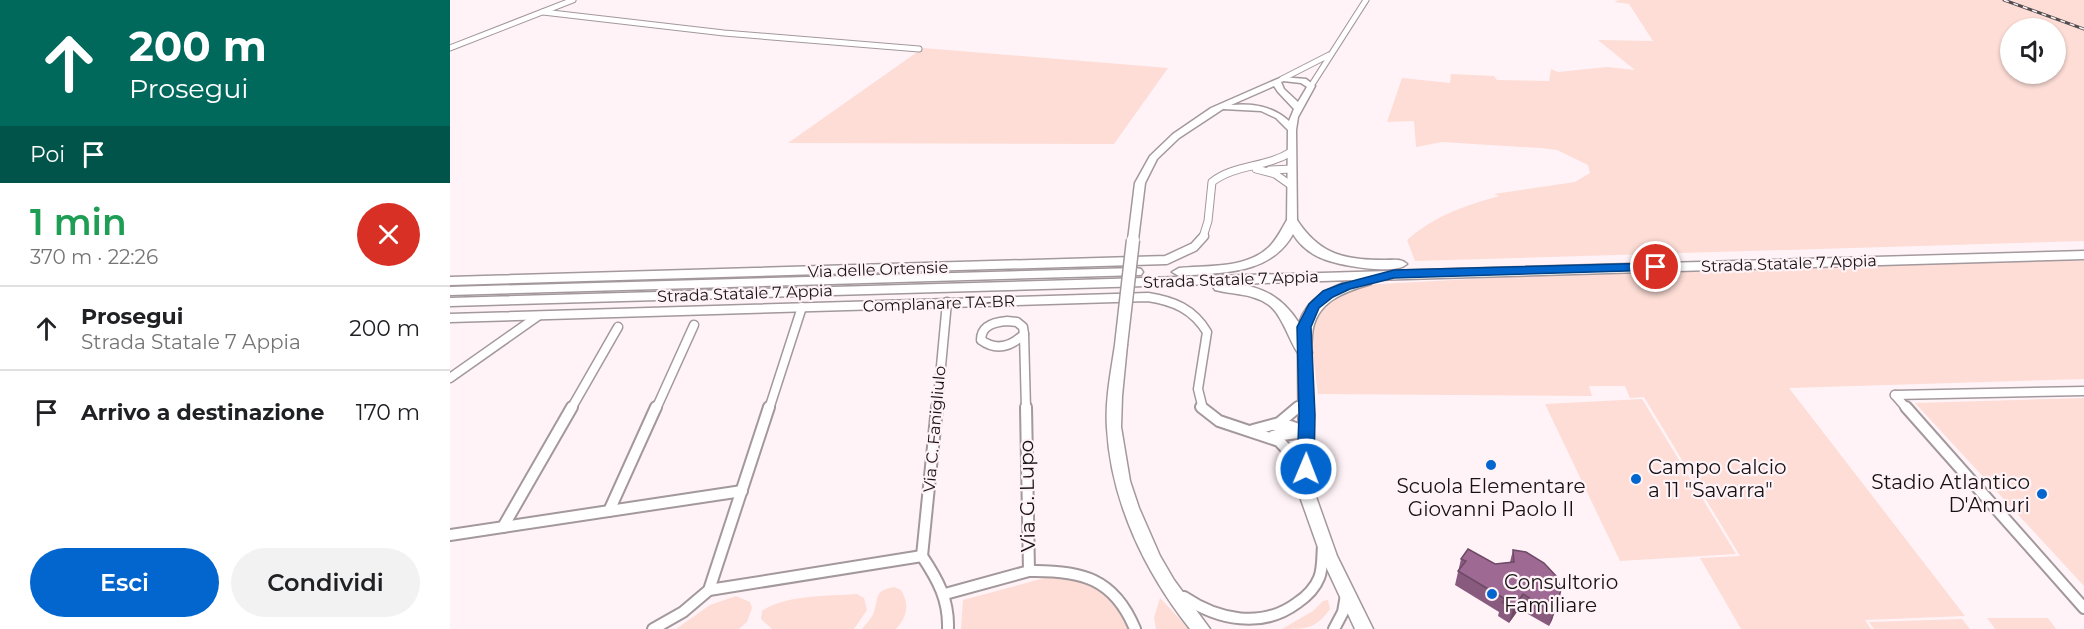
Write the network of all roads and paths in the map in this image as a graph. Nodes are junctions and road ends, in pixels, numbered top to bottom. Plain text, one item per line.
1 (573, 0) edge
2 (1366, 0) edge
3 (543, 12) junction
4 (450, 48) edge
5 (919, 49) dead end
6 (1329, 54) junction
7 (1280, 81) junction
8 (1311, 86) junction
9 (1298, 108) junction
10 (1214, 110) junction
11 (1292, 130) junction
12 (1291, 152) junction
13 (1262, 168) junction
14 (1292, 169) junction
15 (1292, 186) junction
16 (1292, 223) junction
17 (2084, 248) edge
18 (2084, 255) edge
19 (1432, 265) junction
20 (1179, 272) junction
21 (1394, 274) junction
22 (450, 281) edge
23 (1146, 282) junction
24 (450, 291) edge
25 (450, 302) edge
26 (946, 302) junction
27 (802, 307) junction
28 (538, 316) junction
29 (450, 318) edge
30 (694, 325) dead end
31 (618, 327) dead end
32 (1024, 334) junction
33 (1304, 353) junction
34 (450, 378) edge
35 (2084, 391) edge
36 (1306, 401) junction
37 (1273, 426) junction
38 (1253, 430) junction
39 (1306, 432) junction
40 (1270, 436) junction
41 (1306, 469) junction
42 (742, 491) junction
43 (609, 511) junction
44 (503, 527) junction
45 (450, 535) edge
46 (1323, 539) junction
47 (922, 556) junction
48 (1029, 571) junction
49 (1166, 581) junction
50 (709, 590) junction
51 (1347, 592) junction
52 (945, 594) junction
53 (2084, 608) edge
54 (653, 629) edge
55 (948, 629) edge
56 (1136, 629) edge
57 (1201, 629) edge
58 (1334, 629) edge
59 (1364, 629) edge

1 - 3 street
2 - 6 street
3 - 4 street
3 - 5 street
6 - 7 street
6 - 8 street
7 - 8 street
7 - 9 street
7 - 10 street
8 - 9 street
9 - 11 street
10 - 11 street
10 - 49 street, bridge
11 - 12 street
12 - 13 street
12 - 14 street
13 - 14 street
13 - 15 street
13 - 22 street, Via delle Ortensie
14 - 15 street
15 - 16 street
16 - 19 highway
16 - 20 highway
17 - 19 highway, Strada Statale 7 Appia
18 - 21 highway, Strada Statale 7 Appia
19 - 20 highway, Strada Statale 7 Appia
20 - 24 highway, Strada Statale 7 Appia
21 - 23 highway, Strada Statale 7 Appia
21 - 33 highway
23 - 25 highway, Strada Statale 7 Appia
23 - 33 highway
26 - 27 street, Complanare TA-BR
26 - 38 street, Complanare TA-BR
26 - 47 street, Via C. Fanigliulo
27 - 28 street, Complanare TA-BR
27 - 42 street
28 - 29 street, Complanare TA-BR
28 - 34 street
30 - 43 street
31 - 44 street
32 - 32 street
32 - 48 street, Via G. Lupo
33 - 36 street
35 - 53 street
36 - 37 street
36 - 39 street
37 - 38 street
37 - 39 street
38 - 40 street, Complanare TA-BR
39 - 40 street
39 - 41 street
40 - 41 street
41 - 46 street
42 - 43 street
42 - 50 street
43 - 44 street
44 - 45 street
46 - 49 street
46 - 51 street
47 - 50 street
47 - 52 street
48 - 52 street, Via G. Lupo
48 - 56 street
49 - 57 street
50 - 54 street
51 - 58 street
51 - 59 street
52 - 55 street

